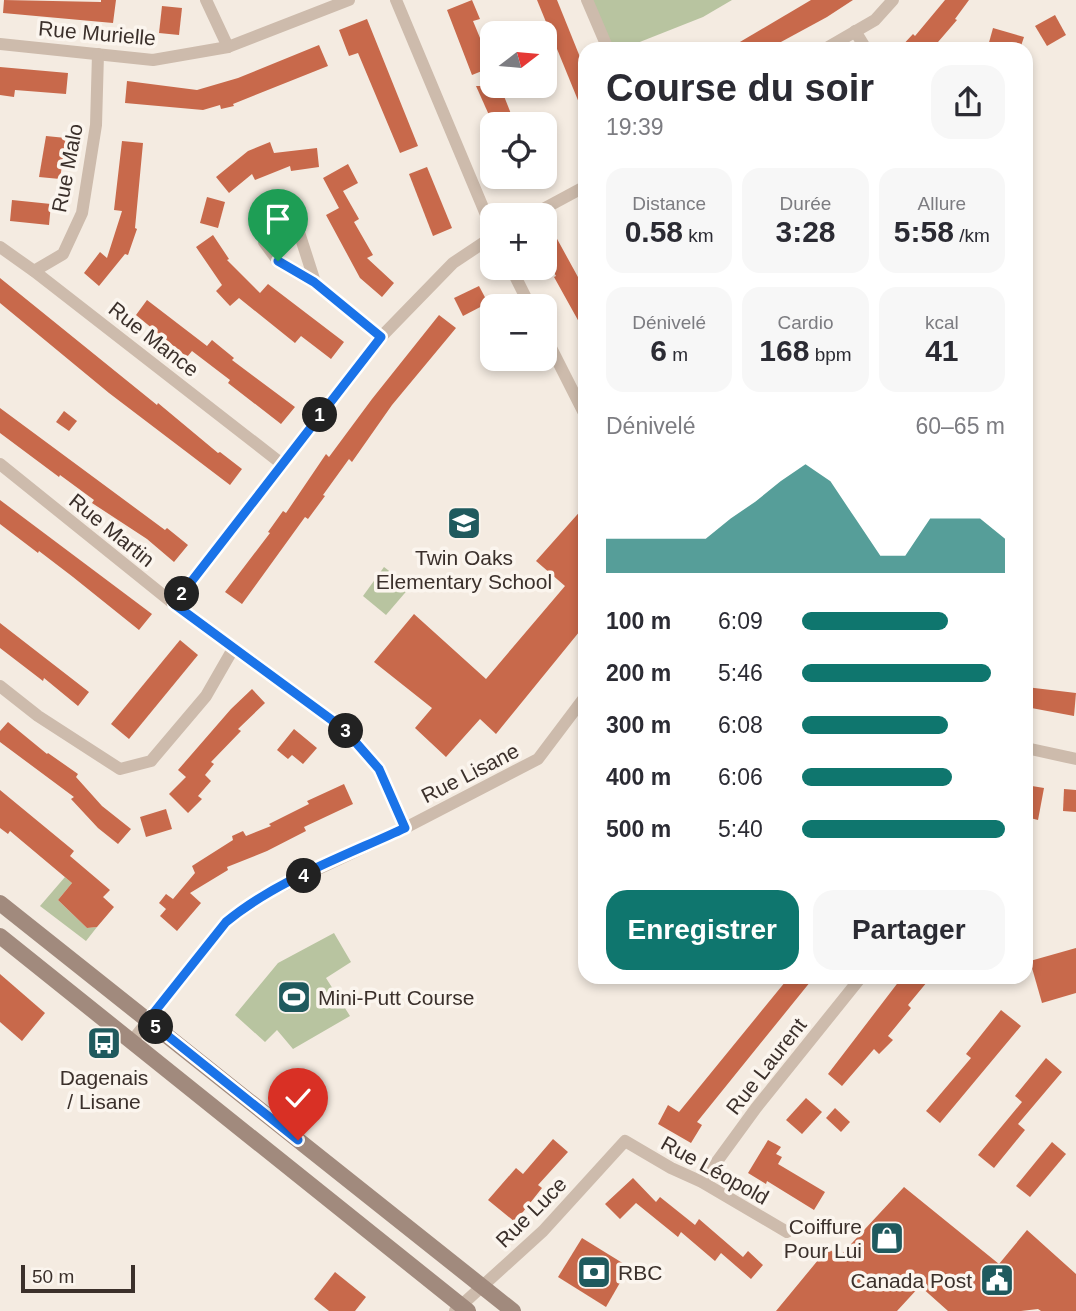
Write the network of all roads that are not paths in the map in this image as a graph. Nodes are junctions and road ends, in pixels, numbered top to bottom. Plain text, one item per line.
1 (206, 0) edge
2 (349, 0) edge
3 (396, 0) edge
4 (587, 0) edge
5 (893, 0) edge
6 (855, 31) junction
7 (605, 42) edge
8 (837, 42) edge
9 (862, 42) edge
10 (0, 44) edge
11 (228, 47) junction
12 (98, 54) junction
13 (578, 190) edge
14 (481, 203) edge
15 (554, 203) edge
16 (480, 245) edge
17 (0, 247) edge
18 (34, 271) junction
19 (314, 282) junction
20 (381, 337) junction
21 (557, 356) edge
22 (578, 393) edge
23 (0, 464) edge
24 (282, 464) junction
25 (174, 604) junction
26 (233, 649) junction
27 (0, 687) edge
28 (578, 706) edge
29 (1033, 750) edge
30 (1076, 759) edge
31 (405, 828) junction
32 (0, 903) edge
33 (0, 936) edge
34 (856, 984) edge
35 (148, 1020) junction
36 (132, 1041) junction
37 (625, 1141) joint
38 (702, 1182) junction
39 (787, 1232) dead end
40 (482, 1287) junction
41 (462, 1309) edge
42 (513, 1311) edge

1 - 11 street
2 - 11 street, Rue Murielle
3 - 14 street
4 - 7 street
5 - 6 street
6 - 8 street
6 - 9 street
10 - 12 street, Rue Murielle
11 - 12 street, Rue Murielle
12 - 18 street, Rue Malo
13 - 15 street
16 - 20 street
17 - 18 street, Rue Mance
18 - 24 street, Rue Mance
19 - 19 street
19 - 20 street
20 - 24 street
21 - 22 street
23 - 25 street, Rue Martin
24 - 25 street
25 - 26 street, Rue Martin
26 - 27 street
26 - 31 street, Rue Martin
28 - 31 street, Rue Lisane
29 - 30 street
31 - 35 street, Rue Lisane
32 - 35 main road
33 - 36 main road
34 - 38 street, Rue Laurent
35 - 36 street, Rue Lisane
35 - 40 main road
36 - 41 main road
37 - 38 street, Rue Léopold
37 - 40 street, Rue Luce
38 - 39 street, Rue Léopold
40 - 41 street, Rue Luce
40 - 42 main road

